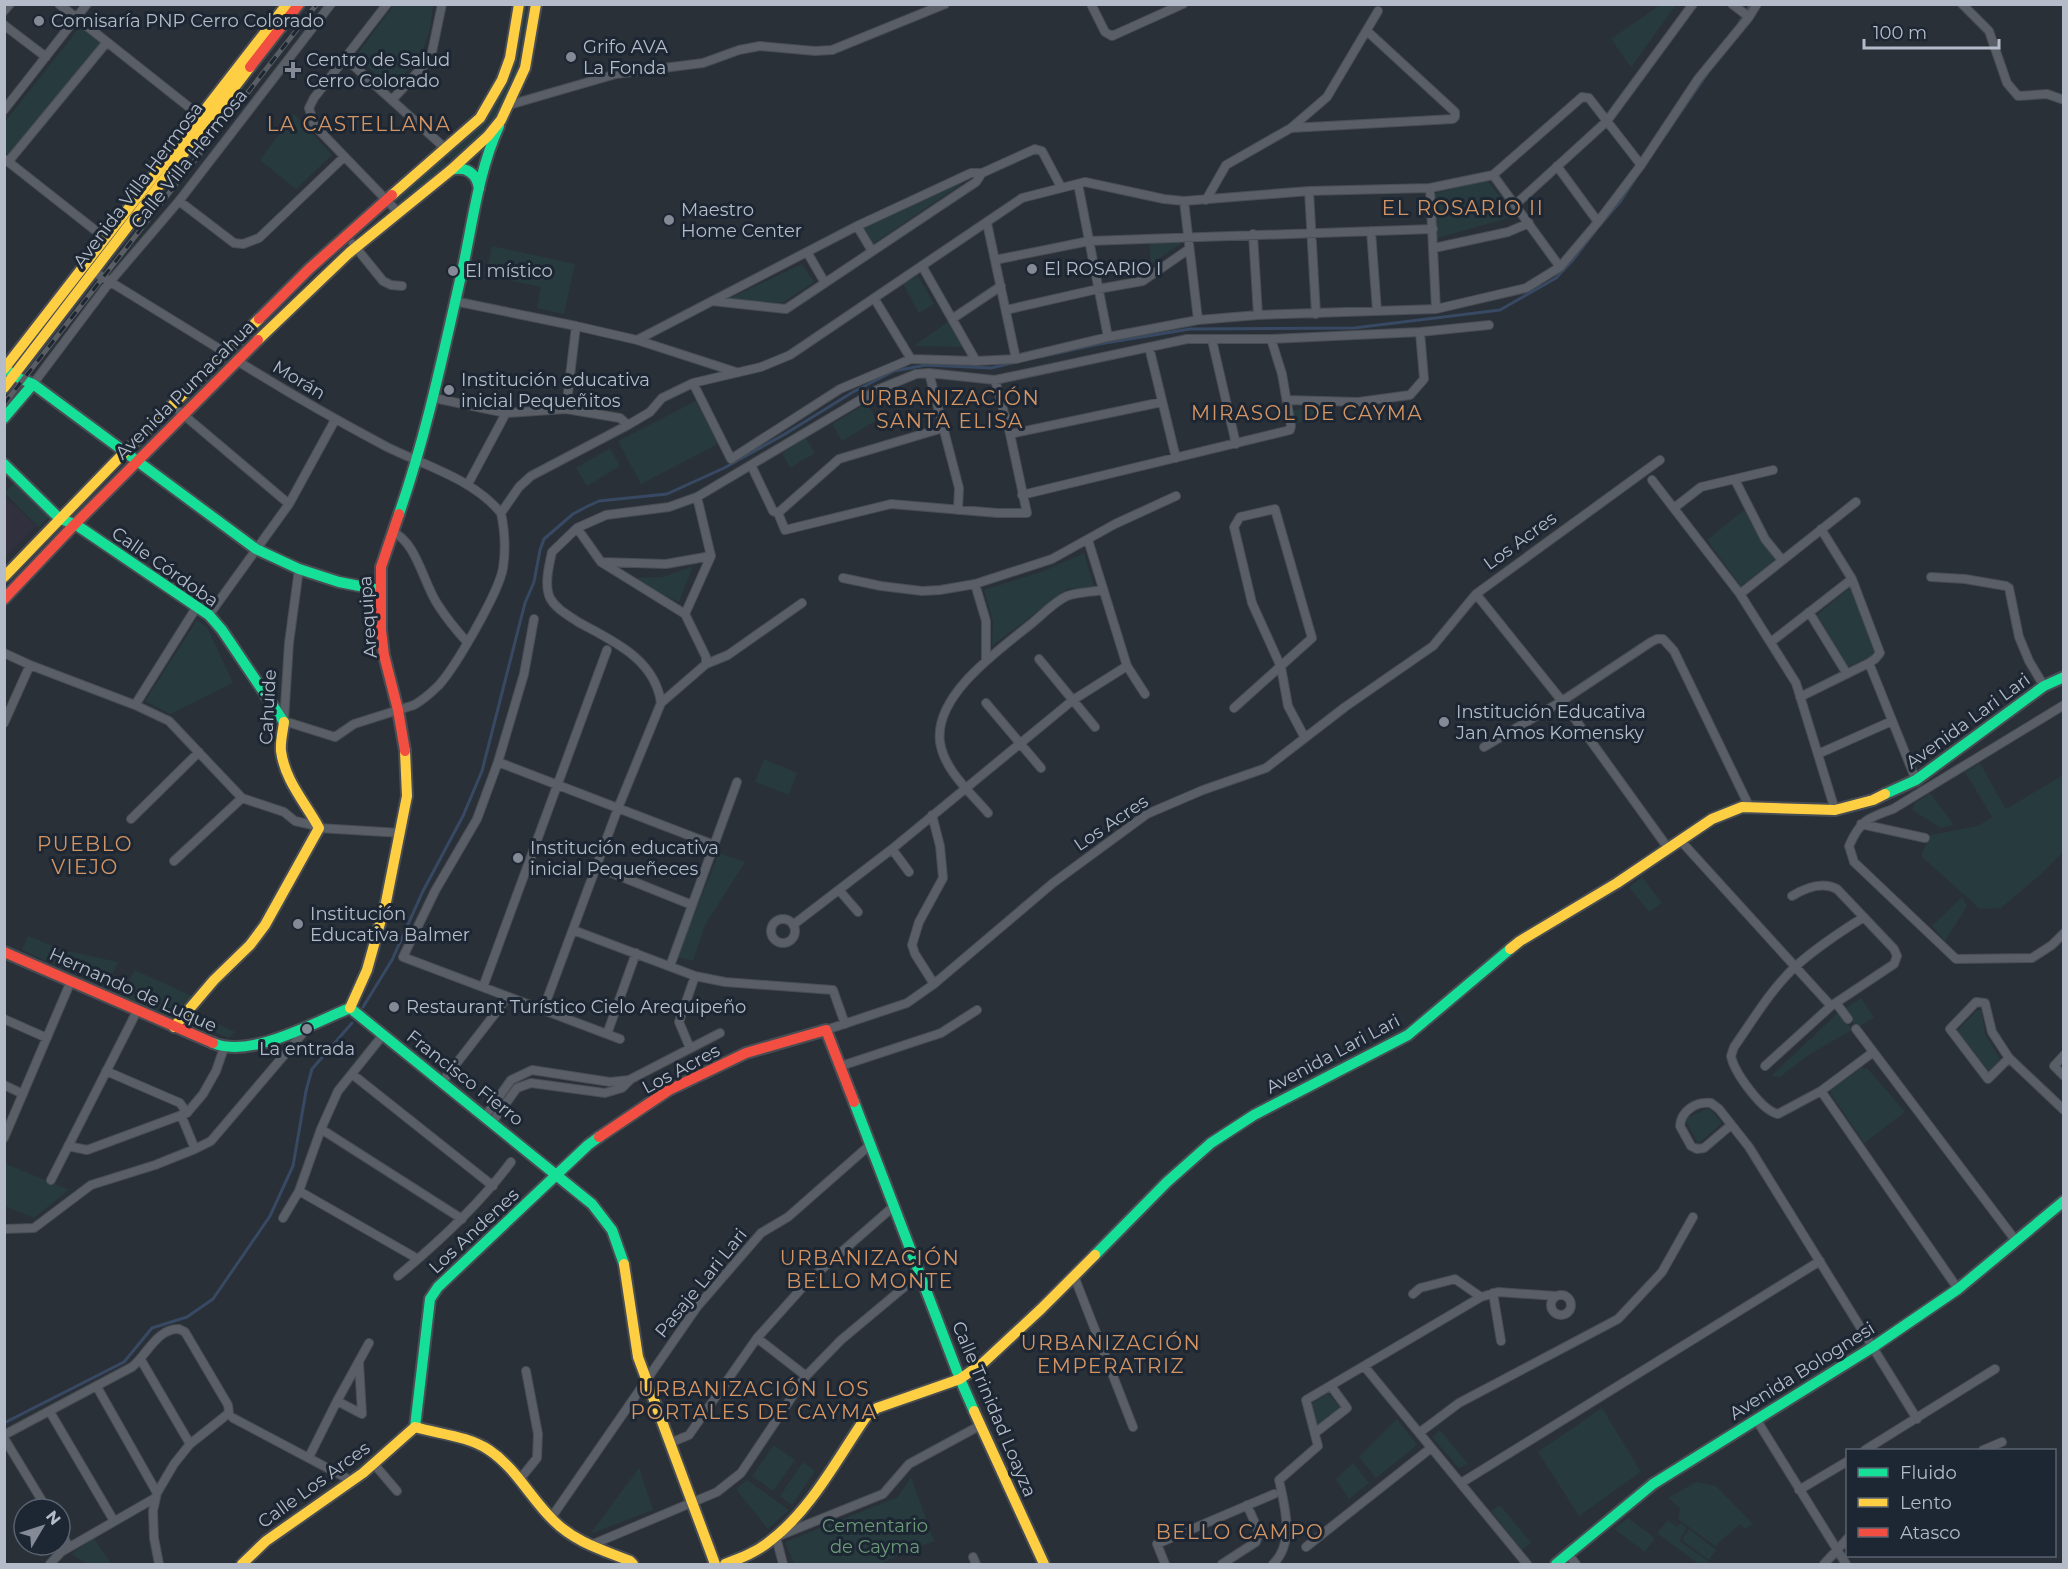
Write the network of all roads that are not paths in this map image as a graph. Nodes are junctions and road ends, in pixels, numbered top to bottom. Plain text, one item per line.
1 (10, 4) edge
2 (60, 4) edge
3 (87, 4) edge
4 (287, 4) edge
5 (299, 4) edge
6 (331, 4) edge
7 (387, 4) edge
8 (442, 4) edge
9 (519, 4) edge
10 (536, 4) edge
11 (945, 4) edge
12 (1091, 4) edge
13 (1183, 4) edge
14 (1693, 4) edge
15 (1732, 4) edge
16 (1757, 4) edge
17 (1962, 4) edge
18 (4, 11) edge
19 (1378, 11) dead end
20 (1749, 17) junction
21 (76, 18) junction
22 (4, 25) edge
23 (1367, 31) junction
24 (107, 42) junction
25 (46, 57) junction
26 (345, 58) junction
27 (392, 100) junction
28 (2064, 100) edge
29 (510, 105) junction
30 (4, 110) edge
31 (204, 119) junction
32 (501, 120) junction
33 (1607, 121) junction
34 (1291, 128) junction
35 (446, 149) junction
36 (344, 157) junction
37 (6, 160) edge
38 (1641, 165) junction
39 (1557, 166) junction
40 (451, 170) junction
41 (982, 173) junction
42 (1493, 175) junction
43 (1078, 184) junction
44 (1061, 187) junction
45 (1430, 188) junction
46 (479, 191) junction
47 (1309, 191) junction
48 (386, 200) junction
49 (1206, 200) junction
50 (179, 201) junction
51 (1184, 201) junction
52 (1516, 204) junction
53 (398, 212) junction
54 (1598, 222) junction
55 (987, 223) junction
56 (1530, 223) junction
57 (856, 226) junction
58 (1433, 229) junction
59 (1371, 231) junction
60 (1312, 232) junction
61 (1253, 234) junction
62 (346, 236) junction
63 (105, 238) junction
64 (1188, 238) junction
65 (1089, 241) junction
66 (355, 247) junction
67 (1434, 248) junction
68 (1189, 249) junction
69 (872, 251) junction
70 (807, 252) junction
71 (995, 260) junction
72 (922, 266) junction
73 (1560, 267) junction
74 (88, 269) junction
75 (109, 283) junction
76 (825, 283) junction
77 (402, 286) dead end
78 (1001, 286) junction
79 (1098, 289) junction
80 (874, 298) junction
81 (712, 301) junction
82 (454, 302) junction
83 (1436, 309) junction
84 (1006, 310) junction
85 (1377, 311) junction
86 (1316, 314) junction
87 (1258, 315) junction
88 (952, 319) junction
89 (1198, 320) junction
90 (1489, 325) dead end
91 (576, 326) junction
92 (1420, 332) junction
93 (1108, 337) junction
94 (1270, 339) junction
95 (637, 340) junction
96 (1212, 340) junction
97 (1149, 347) junction
98 (225, 353) junction
99 (911, 359) junction
100 (1016, 359) junction
101 (238, 361) junction
102 (976, 361) junction
103 (9, 366) edge
104 (738, 373) junction
105 (929, 373) junction
106 (995, 380) junction
107 (693, 383) junction
108 (33, 384) junction
109 (4, 388) edge
110 (434, 398) junction
111 (1288, 400) junction
112 (1162, 402) junction
113 (172, 405) junction
114 (566, 409) junction
115 (506, 413) junction
116 (184, 415) junction
117 (4, 418) edge
118 (335, 420) junction
119 (628, 425) junction
120 (943, 428) junction
121 (1010, 434) junction
122 (1236, 444) junction
123 (124, 453) junction
124 (1176, 458) junction
125 (1660, 460) dead end
126 (135, 462) junction
127 (417, 462) junction
128 (4, 464) edge
129 (751, 465) junction
130 (1773, 470) dead end
131 (1652, 480) dead end
132 (1735, 480) junction
133 (468, 484) junction
134 (1022, 495) junction
135 (1176, 496) dead end
136 (697, 497) junction
137 (1856, 502) dead end
138 (289, 504) junction
139 (1674, 508) junction
140 (958, 510) junction
141 (501, 513) junction
142 (778, 513) junction
143 (60, 519) junction
144 (75, 524) junction
145 (577, 528) junction
146 (1821, 529) junction
147 (392, 532) junction
148 (1088, 540) junction
149 (256, 549) junction
150 (711, 556) junction
151 (1782, 560) junction
152 (601, 562) junction
153 (299, 569) junction
154 (4, 577) edge
155 (1931, 577) dead end
156 (843, 578) dead end
157 (1852, 579) junction
158 (975, 584) junction
159 (380, 590) junction
160 (1103, 590) junction
161 (1476, 594) junction
162 (1740, 594) junction
163 (5, 598) edge
164 (802, 603) dead end
165 (196, 608) junction
166 (1809, 612) junction
167 (685, 614) junction
168 (209, 615) junction
169 (534, 619) dead end
170 (467, 642) junction
171 (1771, 642) junction
172 (607, 650) dead end
173 (4, 653) edge
174 (1039, 659) dead end
175 (986, 660) junction
176 (705, 663) junction
177 (1869, 663) junction
178 (30, 665) junction
179 (1127, 666) junction
180 (1281, 667) junction
181 (1847, 674) junction
182 (2064, 676) edge
183 (2044, 686) junction
184 (1145, 694) dead end
185 (1800, 697) junction
186 (1073, 700) junction
187 (1562, 701) junction
188 (661, 703) junction
189 (986, 703) dead end
190 (135, 705) junction
191 (2064, 705) edge
192 (1234, 708) dead end
193 (398, 710) junction
194 (284, 721) junction
195 (1892, 721) junction
196 (5, 722) edge
197 (1095, 727) dead end
198 (1305, 738) junction
199 (1020, 743) junction
200 (1484, 747) dead end
201 (199, 752) junction
202 (1818, 754) junction
203 (498, 762) junction
204 (1041, 768) dead end
205 (1916, 780) junction
206 (737, 782) dead end
207 (557, 785) junction
208 (966, 787) junction
209 (242, 798) junction
210 (1873, 800) junction
211 (618, 808) junction
212 (1750, 808) junction
213 (1836, 810) junction
214 (988, 813) dead end
215 (932, 815) junction
216 (1876, 815) junction
217 (131, 819) dead end
218 (1861, 824) junction
219 (318, 827) junction
220 (401, 833) junction
221 (1925, 838) dead end
222 (1680, 840) junction
223 (714, 845) junction
224 (892, 849) junction
225 (1668, 849) junction
226 (174, 861) dead end
227 (597, 867) junction
228 (909, 872) dead end
229 (839, 890) junction
230 (1791, 896) dead end
231 (692, 905) junction
232 (858, 912) dead end
233 (1864, 917) junction
234 (793, 925) dead end
235 (573, 930) junction
236 (2064, 933) edge
237 (4, 952) edge
238 (636, 953) junction
239 (670, 966) junction
240 (1796, 967) junction
241 (695, 976) junction
242 (71, 981) junction
243 (934, 984) junction
244 (483, 987) junction
245 (508, 997) junction
246 (1833, 1005) junction
247 (350, 1008) junction
248 (543, 1010) junction
249 (977, 1010) dead end
250 (137, 1011) junction
251 (4, 1019) edge
252 (1848, 1019) dead end
253 (310, 1024) junction
254 (845, 1024) junction
255 (174, 1028) junction
256 (1856, 1029) dead end
257 (826, 1030) junction
258 (720, 1033) dead end
259 (607, 1034) junction
260 (383, 1035) junction
261 (47, 1038) junction
262 (620, 1039) dead end
263 (224, 1048) junction
264 (690, 1048) junction
265 (1872, 1053) junction
266 (2064, 1055) edge
267 (2009, 1058) junction
268 (841, 1066) junction
269 (1765, 1066) dead end
270 (106, 1071) junction
271 (352, 1074) junction
272 (2064, 1076) edge
273 (631, 1079) junction
274 (442, 1082) junction
275 (4, 1085) edge
276 (1821, 1091) junction
277 (23, 1094) junction
278 (2064, 1110) edge
279 (184, 1114) junction
280 (490, 1118) junction
281 (1731, 1125) junction
282 (321, 1129) junction
283 (4, 1138) edge
284 (871, 1144) junction
285 (68, 1146) junction
286 (195, 1149) junction
287 (511, 1162) dead end
288 (558, 1175) junction
289 (51, 1180) dead end
290 (494, 1186) junction
291 (299, 1191) junction
292 (2064, 1201) edge
293 (894, 1206) junction
294 (1693, 1217) dead end
295 (283, 1218) dead end
296 (462, 1219) junction
297 (4, 1229) edge
298 (2016, 1241) junction
299 (418, 1259) junction
300 (1820, 1261) junction
301 (920, 1274) junction
302 (398, 1276) dead end
303 (1074, 1276) junction
304 (1958, 1289) junction
305 (1493, 1293) junction
306 (1413, 1294) dead end
307 (1556, 1296) dead end
308 (1481, 1297) junction
309 (757, 1338) junction
310 (1500, 1341) dead end
311 (369, 1344) dead end
312 (1873, 1347) junction
313 (141, 1360) junction
314 (359, 1363) junction
315 (1364, 1366) junction
316 (1995, 1369) dead end
317 (526, 1371) dead end
318 (806, 1376) junction
319 (960, 1379) junction
320 (646, 1380) junction
321 (1331, 1386) junction
322 (97, 1387) junction
323 (337, 1401) junction
324 (50, 1412) junction
325 (233, 1418) dead end
326 (1756, 1419) junction
327 (1917, 1419) junction
328 (981, 1425) junction
329 (415, 1427) junction
330 (1133, 1427) dead end
331 (1315, 1433) junction
332 (1419, 1433) junction
333 (4, 1437) edge
334 (2002, 1442) dead end
335 (670, 1443) junction
336 (190, 1444) junction
337 (1431, 1448) junction
338 (1867, 1449) edge
339 (1985, 1449) edge
340 (309, 1457) junction
341 (1846, 1462) edge
342 (374, 1464) junction
343 (520, 1479) junction
344 (352, 1481) junction
345 (1461, 1484) junction
346 (1799, 1490) junction
347 (397, 1491) dead end
348 (1274, 1494) dead end
349 (156, 1495) junction
350 (40, 1497) edge
351 (692, 1502) junction
352 (1247, 1505) junction
353 (551, 1518) junction
354 (114, 1521) junction
355 (797, 1522) junction
356 (776, 1537) junction
357 (1846, 1540) edge
358 (72, 1545) edge
359 (591, 1545) junction
360 (1306, 1546) dead end
361 (1837, 1551) junction
362 (1568, 1554) junction
363 (159, 1564) edge
364 (242, 1564) edge
365 (633, 1564) edge
366 (715, 1564) edge
367 (725, 1564) edge
368 (783, 1564) edge
369 (1044, 1564) edge
370 (1165, 1564) edge
371 (1222, 1564) edge
372 (1274, 1564) edge
373 (1527, 1564) edge
374 (1556, 1564) edge
375 (1576, 1564) edge
376 (1824, 1564) edge
377 (1846, 1564) edge

1 - 18 street
2 - 21 street
3 - 21 street
4 - 31 street, Avenida Villa Hermosa
5 - 31 street, Avenida Villa Hermosa
6 - 50 street, Calle Villa Hermosa
7 - 26 street
8 - 27 street
9 - 35 street, Avenida Pumacahua
10 - 29 street
11 - 29 street
12 - 13 street
14 - 33 street
15 - 20 street
16 - 20 street
17 - 28 street
19 - 23 street
20 - 38 street
21 - 24 street
21 - 25 street
22 - 25 street
23 - 34 street
23 - 34 street
24 - 31 street
24 - 37 street
25 - 30 street
26 - 27 street
26 - 36 street
27 - 35 street
29 - 32 street
31 - 63 street, Avenida Villa Hermosa
31 - 74 street, Avenida Villa Hermosa
32 - 40 street, Avenida Pumacahua
32 - 46 street, Arequipa
33 - 38 street
33 - 39 street
33 - 42 street
34 - 49 street
35 - 48 street, Avenida Pumacahua
36 - 48 street
36 - 50 street
37 - 63 street
38 - 54 street
39 - 52 street
39 - 54 street
40 - 46 street
40 - 53 street, Avenida Pumacahua
41 - 44 street
41 - 57 street
41 - 69 street
42 - 45 street
42 - 52 street
43 - 44 street
43 - 51 street
43 - 65 street
44 - 55 street
45 - 47 street
45 - 58 street
46 - 82 street, Arequipa
47 - 49 street
47 - 60 street
48 - 53 street
48 - 62 street, Avenida Pumacahua
49 - 51 street
50 - 75 street, Calle Villa Hermosa
51 - 64 street
52 - 56 street
53 - 66 street, Avenida Pumacahua
54 - 73 street
55 - 71 street
55 - 72 street
56 - 67 street
56 - 73 street
57 - 69 street
57 - 70 street
58 - 59 street
58 - 67 street
59 - 60 street
59 - 85 street
60 - 61 street
60 - 86 street
61 - 64 street
61 - 87 street
62 - 66 street
62 - 98 street, Avenida Pumacahua
63 - 74 street, Avenida Villa Hermosa
64 - 65 street
64 - 68 street
65 - 71 street
65 - 79 street
66 - 77 street
66 - 101 street, Avenida Pumacahua
67 - 83 street
68 - 79 street
68 - 89 street
69 - 76 street
70 - 76 street
70 - 81 street
71 - 78 street
72 - 80 street
72 - 88 street
73 - 83 street
74 - 75 street, Morán
74 - 103 street, Avenida Villa Hermosa
75 - 98 street, Morán
75 - 108 street, Calle Villa Hermosa
76 - 81 street
78 - 84 street
78 - 88 street
79 - 84 street
79 - 93 street
80 - 99 street
80 - 104 street
81 - 95 street
82 - 91 street
82 - 110 street, Arequipa
83 - 85 street
84 - 100 street
85 - 86 street
86 - 87 street
87 - 89 street
88 - 102 street
89 - 93 street
90 - 92 street
91 - 95 street
91 - 114 street
92 - 94 street
92 - 111 street
93 - 100 street
94 - 96 street
94 - 111 street
95 - 104 street
96 - 97 street
96 - 122 street
97 - 106 street
97 - 112 street
98 - 101 street, Morán
98 - 113 street, Avenida Pumacahua
99 - 102 street
99 - 107 street
100 - 102 street
101 - 116 street, Avenida Pumacahua
101 - 118 street, Morán
103 - 108 street
103 - 109 street, Avenida Villa Hermosa
104 - 107 street
105 - 106 street
105 - 120 street
105 - 129 street
106 - 121 street
107 - 119 street
108 - 117 street, Calle Villa Hermosa
108 - 123 street
110 - 115 street
110 - 127 street, Arequipa
111 - 122 street
112 - 121 street
112 - 124 street
113 - 116 street
113 - 123 street, Avenida Pumacahua
114 - 115 street
114 - 119 street
115 - 133 street
116 - 126 street, Avenida Pumacahua
116 - 138 street
118 - 127 street, Morán
118 - 138 street
119 - 141 street
120 - 140 street
120 - 142 street
121 - 134 street
122 - 124 street
123 - 126 street
123 - 143 street, Avenida Pumacahua
124 - 134 street
125 - 161 street, Los Acres
126 - 144 street, Avenida Pumacahua
126 - 149 street
127 - 133 street, Morán
127 - 147 street, Arequipa
128 - 143 street, Calle Córdoba
129 - 136 street
129 - 142 street
130 - 132 street
131 - 139 street
132 - 139 street
132 - 151 street
133 - 141 street, Morán
134 - 140 street
135 - 148 street
136 - 145 street
136 - 150 street
137 - 146 street
138 - 149 street
139 - 162 street
140 - 142 street
141 - 170 street
143 - 144 street, Calle Córdoba
143 - 154 street, Avenida Pumacahua
144 - 163 street, Avenida Pumacahua
144 - 165 street, Calle Córdoba
145 - 152 street
145 - 188 street
146 - 151 street
146 - 157 street
147 - 159 street, Arequipa
147 - 170 street
148 - 158 street
148 - 160 street
149 - 153 street
149 - 168 street
150 - 152 street
150 - 167 street
151 - 162 street
152 - 167 street
153 - 159 street
153 - 194 street, Cahuide
155 - 183 street
156 - 158 street
157 - 166 street
157 - 177 street
158 - 175 street
159 - 193 street, Arequipa
160 - 175 street
160 - 179 street
161 - 187 street
161 - 198 street, Los Acres
162 - 171 street
164 - 176 street
165 - 168 street, Calle Córdoba
165 - 190 street
166 - 171 street
166 - 181 street
167 - 176 street
168 - 194 street, Calle Córdoba
169 - 203 street
170 - 193 street
171 - 185 street
172 - 207 street
173 - 178 street
174 - 186 street
175 - 208 street
176 - 188 street
177 - 181 street
177 - 195 street
178 - 190 street
178 - 196 street
179 - 184 street
179 - 186 street
180 - 180 street
180 - 192 street
180 - 198 street
181 - 185 street
182 - 183 street, Avenida Lari Lari
183 - 205 street, Avenida Lari Lari
185 - 202 street
186 - 197 street
186 - 199 street
187 - 200 street
187 - 212 street
187 - 225 street
188 - 211 street
189 - 199 street
190 - 201 street
191 - 216 street
193 - 194 street
193 - 220 street, Arequipa
194 - 219 street, Cahuide
195 - 202 street
195 - 205 street
198 - 243 street, Los Acres
199 - 204 street
199 - 208 street
201 - 209 street
201 - 217 street
202 - 213 street
203 - 207 street
203 - 244 street
205 - 210 street, Avenida Lari Lari
206 - 223 street
207 - 211 street
207 - 244 street
208 - 214 street
208 - 215 street
209 - 219 street
209 - 226 street
210 - 213 street, Avenida Lari Lari
210 - 216 street
211 - 223 street
211 - 227 street
212 - 213 street, Avenida Lari Lari
212 - 222 street, Avenida Lari Lari
215 - 224 street
215 - 243 street
216 - 218 street
218 - 221 street
218 - 236 street
219 - 220 street
219 - 255 street
220 - 247 street, Arequipa
222 - 225 street, Avenida Lari Lari
222 - 240 street
223 - 231 street
224 - 228 street
224 - 229 street
225 - 303 street, Avenida Lari Lari
227 - 231 street
227 - 235 street
229 - 232 street
229 - 234 street
230 - 233 street
231 - 239 street
233 - 240 street
233 - 246 street
235 - 238 street
235 - 248 street
237 - 242 street, Hernando de Luque
238 - 239 street
238 - 259 street
239 - 241 street
240 - 246 street
240 - 276 street
241 - 254 street
241 - 264 street
242 - 250 street, Hernando de Luque
242 - 261 street
243 - 254 street, Los Acres
244 - 245 street
245 - 248 street
245 - 274 street
246 - 252 street
246 - 269 street
247 - 253 street, Hernando de Luque
247 - 260 street, Francisco Fierro
248 - 259 street
249 - 268 street
250 - 255 street, Hernando de Luque
250 - 270 street
251 - 261 street
253 - 263 street, Hernando de Luque
253 - 286 street
254 - 257 street, Los Acres
255 - 263 street, Hernando de Luque
256 - 265 street
257 - 268 street, Calle Trinidad Loayza
257 - 288 street, Los Acres
258 - 264 street
259 - 262 street
260 - 271 street
260 - 274 street, Francisco Fierro
261 - 277 street
263 - 279 street
264 - 273 street
265 - 276 street
265 - 298 street
266 - 272 street
267 - 267 street
267 - 278 street
268 - 284 street, Calle Trinidad Loayza
270 - 279 street
270 - 285 street
271 - 282 street
271 - 290 street
273 - 280 street
273 - 280 street
274 - 280 street, Francisco Fierro
275 - 277 street
276 - 304 street
277 - 283 street
279 - 285 street
279 - 286 street
280 - 288 street, Francisco Fierro
281 - 281 street
281 - 300 street
282 - 291 street
282 - 296 street
284 - 293 street, Calle Trinidad Loayza
284 - 320 street, Pasaje Lari Lari
285 - 289 street
286 - 297 street
287 - 290 street
288 - 320 street, Francisco Fierro
288 - 329 street, Los Andenes
290 - 296 street
291 - 295 street
291 - 299 street
292 - 298 street, Avenida Bolognesi
293 - 301 street, Calle Trinidad Loayza
293 - 309 street
294 - 332 street
296 - 299 street
298 - 304 street, Avenida Bolognesi
299 - 302 street
300 - 312 street
300 - 345 street
301 - 318 street
301 - 319 street, Calle Trinidad Loayza
303 - 319 street, Avenida Lari Lari
303 - 330 street
304 - 312 street, Avenida Bolognesi
305 - 307 street
305 - 308 street
305 - 310 street
306 - 308 street
308 - 315 street
309 - 318 street
309 - 335 street
311 - 314 street
312 - 326 street, Avenida Bolognesi
312 - 327 street
313 - 322 street
313 - 336 street
313 - 336 street
314 - 323 street
314 - 323 street
315 - 321 street
315 - 332 street
316 - 327 street
317 - 343 street
318 - 351 street
319 - 328 street, Calle Trinidad Loayza
319 - 355 street, Avenida Lari Lari
320 - 335 street, Francisco Fierro
320 - 353 street
321 - 331 street
321 - 331 street
322 - 324 street
322 - 349 street
323 - 340 street
324 - 333 street
324 - 354 street
325 - 340 street
326 - 346 street
326 - 362 street, Avenida Bolognesi
327 - 338 street
328 - 355 street
328 - 369 street, Calle Trinidad Loayza
329 - 342 street, Calle Los Arces
329 - 343 street
331 - 372 street
332 - 337 street
333 - 350 street
334 - 339 street
335 - 351 street, Francisco Fierro
336 - 349 street
337 - 345 street
337 - 360 street
340 - 344 street
341 - 346 street
342 - 344 street, Calle Los Arces
342 - 347 street
343 - 353 street
344 - 364 street, Calle Los Arces
345 - 373 street
346 - 361 street
348 - 352 street
349 - 354 street
349 - 363 street
351 - 359 street
351 - 366 street, Francisco Fierro
352 - 370 street
352 - 371 street
353 - 359 street
354 - 358 street
355 - 356 street, Avenida Lari Lari
356 - 367 street, Avenida Lari Lari
356 - 368 street
357 - 361 street
359 - 365 street
361 - 376 street
361 - 377 street
362 - 374 street, Avenida Bolognesi
362 - 375 street

